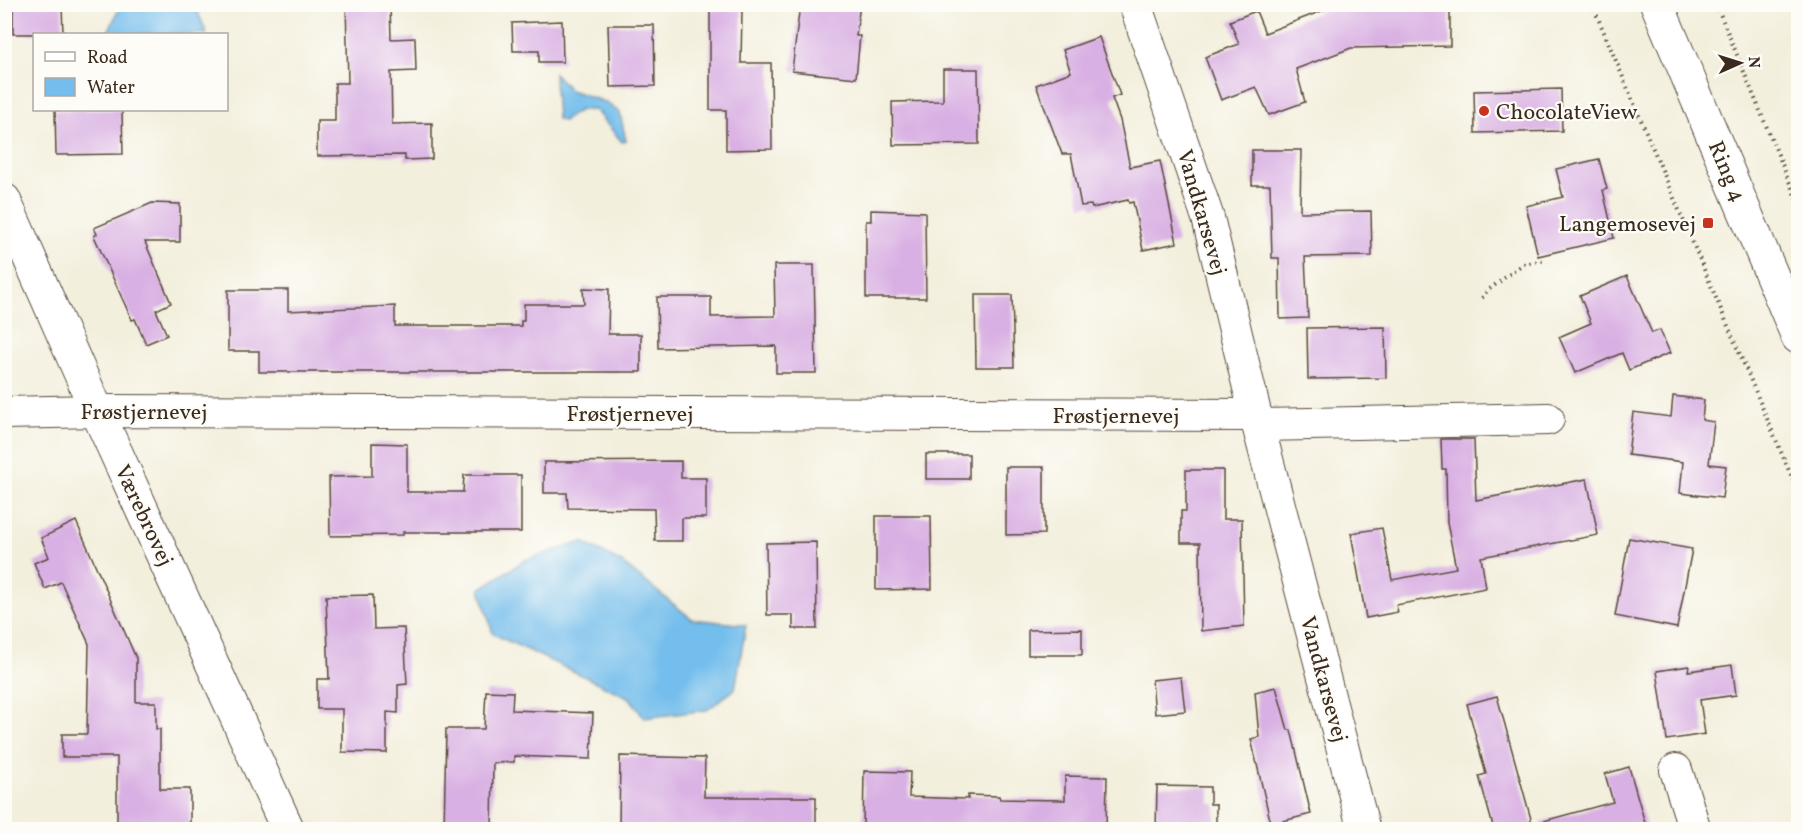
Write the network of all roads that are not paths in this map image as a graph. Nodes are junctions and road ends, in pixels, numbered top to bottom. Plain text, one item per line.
1 (1135, 4) edge
2 (1657, 4) edge
3 (4, 200) edge
4 (1798, 337) edge
5 (97, 411) junction
6 (4, 413) edge
7 (1548, 419) dead end
8 (1257, 420) junction
9 (1676, 770) dead end
10 (288, 830) edge
11 (1364, 830) edge
12 (1695, 830) edge

1 - 8 street, Vandkarsevej
2 - 4 street, Ring 4
3 - 5 street, Værebrovej
5 - 6 street, Frøstjernevej
5 - 8 street, Frøstjernevej
5 - 10 street, Værebrovej
7 - 8 street
8 - 11 street, Vandkarsevej
9 - 12 street

